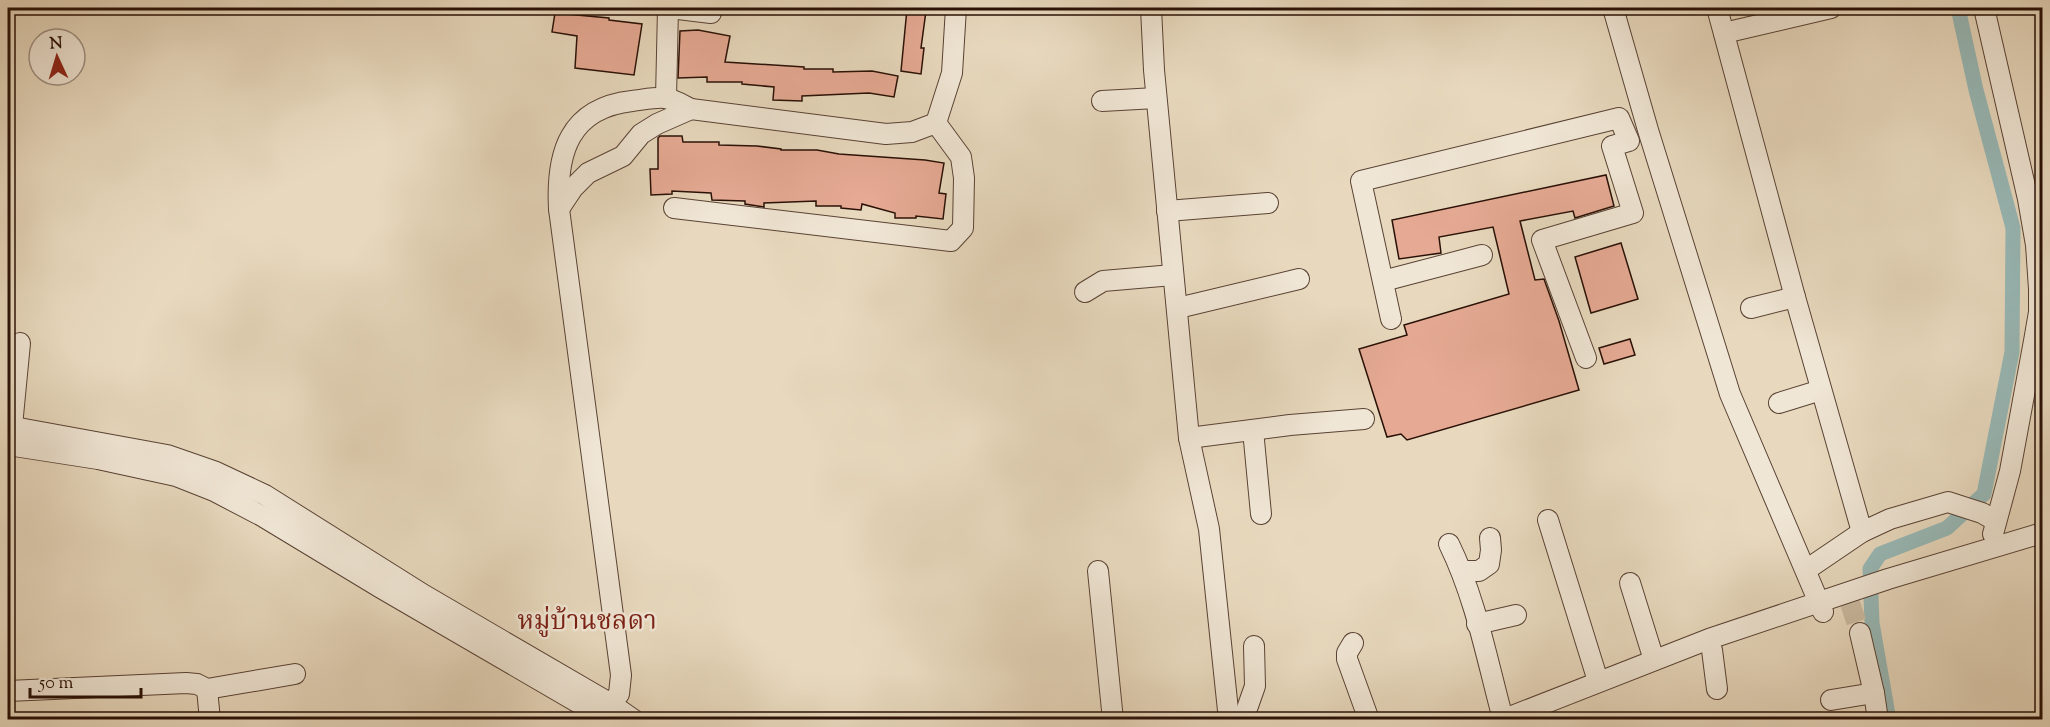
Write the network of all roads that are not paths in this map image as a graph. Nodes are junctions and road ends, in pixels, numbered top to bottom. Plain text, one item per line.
1 (669, 8) edge
2 (956, 8) edge
3 (1151, 8) edge
4 (1612, 8) edge
5 (1717, 8) edge
6 (1831, 8) edge
7 (1984, 8) edge
8 (711, 13) dead end
9 (1724, 33) junction
10 (666, 98) junction
11 (1156, 98) junction
12 (1102, 101) dead end
13 (691, 109) junction
14 (936, 123) junction
15 (1648, 130) junction
16 (1626, 135) junction
17 (1268, 203) dead end
18 (674, 208) dead end
19 (559, 209) junction
20 (1167, 211) junction
21 (1482, 255) dead end
22 (1173, 275) junction
23 (1299, 279) dead end
24 (1383, 281) junction
25 (1085, 292) dead end
26 (1795, 297) junction
27 (1178, 308) junction
28 (1751, 308) dead end
29 (1391, 319) dead end
30 (20, 343) dead end
31 (1586, 358) dead end
32 (1821, 390) junction
33 (1779, 403) dead end
34 (1364, 419) dead end
35 (1253, 430) junction
36 (9, 432) edge
37 (1189, 438) junction
38 (1261, 514) dead end
39 (1989, 517) junction
40 (1548, 520) dead end
41 (1862, 532) junction
42 (2043, 533) edge
43 (1490, 538) dead end
44 (1449, 544) dead end
45 (2043, 546) edge
46 (1991, 553) junction
47 (1806, 570) junction
48 (1462, 571) junction
49 (1098, 572) dead end
50 (1630, 583) dead end
51 (1821, 607) junction
52 (1516, 615) dead end
53 (1477, 624) junction
54 (1860, 633) tunnel mouth
55 (1353, 643) dead end
56 (1254, 646) dead end
57 (1712, 650) junction
58 (1654, 660) junction
59 (296, 674) dead end
60 (1598, 681) junction
61 (207, 689) junction
62 (1717, 689) dead end
63 (8, 691) edge
64 (1874, 693) junction
65 (1831, 700) dead end
66 (607, 713) edge
67 (1502, 719) edge
68 (1536, 719) edge
69 (210, 720) edge
70 (634, 720) edge
71 (1113, 720) edge
72 (1228, 720) edge
73 (1243, 720) edge
74 (1369, 720) edge
75 (1878, 720) edge

1 - 8 street
1 - 10 street
2 - 14 street
3 - 11 street
4 - 15 street
5 - 9 street
6 - 9 street
7 - 39 street
9 - 26 street
10 - 13 street
10 - 19 street
11 - 12 street
11 - 20 street
13 - 14 street
13 - 19 street
14 - 18 street
15 - 16 street
15 - 47 street
16 - 24 street
16 - 31 street
17 - 20 street
19 - 66 street
20 - 22 street
21 - 24 street
22 - 25 street
22 - 27 street
23 - 27 street
24 - 29 street
26 - 28 street
26 - 32 street
27 - 37 street
30 - 36 street
32 - 33 street
32 - 41 street
34 - 35 street
35 - 37 street
35 - 38 street
36 - 66 street
37 - 72 street
39 - 41 street
39 - 46 street
40 - 60 street
41 - 47 street
42 - 46 street
43 - 48 street
44 - 48 street
45 - 46 street
46 - 51 street
47 - 51 street
48 - 53 street
49 - 71 street
50 - 58 street
51 - 57 street
51 - 58 street
52 - 53 street
53 - 67 street
54 - 64 street
55 - 74 street
56 - 73 street
57 - 62 street
57 - 68 street
58 - 60 street
59 - 61 street
60 - 67 street
61 - 63 street
61 - 69 street
64 - 65 street
64 - 75 street
66 - 70 street

